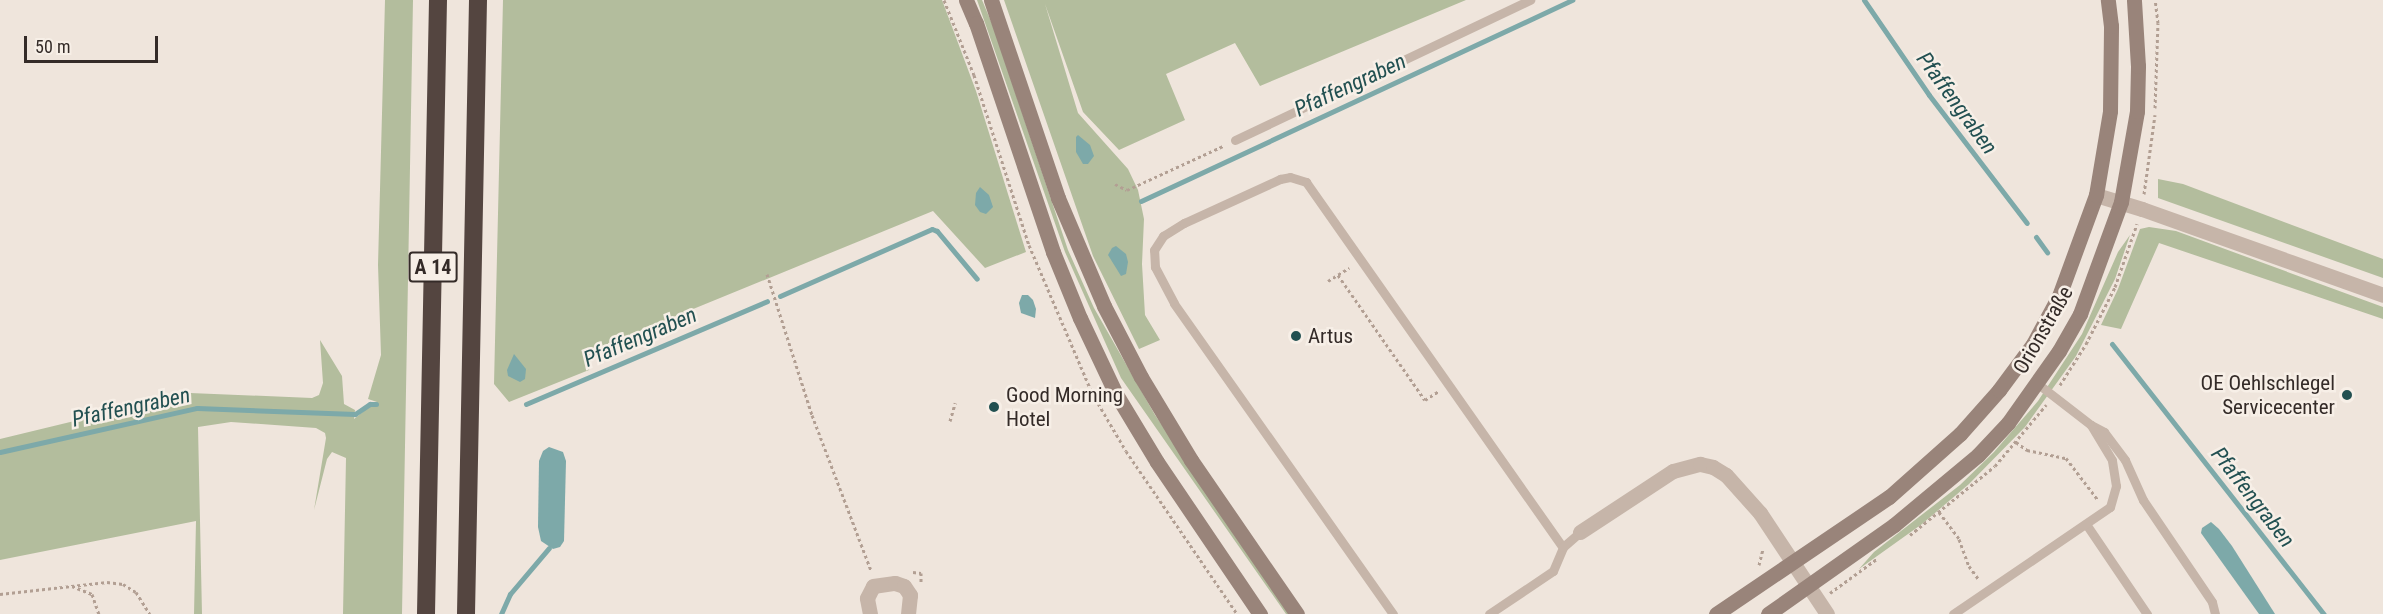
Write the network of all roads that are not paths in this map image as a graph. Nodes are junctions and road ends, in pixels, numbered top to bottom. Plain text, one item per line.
1 (478, 0) edge
2 (966, 0) edge
3 (991, 0) edge
4 (1530, 0) edge
5 (2108, 0) edge
6 (2134, 0) edge
7 (438, 1) edge
8 (1235, 140) road end
9 (2096, 195) junction
10 (2121, 202) junction
11 (2383, 295) edge
12 (2038, 384) junction
13 (2091, 425) junction
14 (2086, 524) junction
15 (1580, 532) joint
16 (1563, 548) junction
17 (1794, 562) junction
18 (1809, 584) junction
19 (426, 614) edge
20 (466, 614) edge
21 (870, 614) edge
22 (908, 614) edge
23 (1260, 614) edge
24 (1297, 614) edge
25 (1394, 614) edge
26 (1489, 614) edge
27 (1716, 614) edge
28 (1768, 614) edge
29 (1827, 614) edge
30 (1953, 614) edge
31 (2147, 614) edge
32 (2215, 614) edge

1 - 20 highway, A 14
2 - 23 street
3 - 24 street
4 - 8 lane
5 - 9 street, Orionstraße
6 - 10 street, Orionstraße
7 - 19 highway, A 14
9 - 10 street
9 - 17 street, Orionstraße
10 - 11 street
10 - 12 street, Orionstraße
12 - 13 lane
12 - 18 street, Orionstraße
13 - 14 lane
13 - 32 lane
14 - 30 lane
14 - 31 lane
15 - 16 lane
15 - 17 street
16 - 25 lane
16 - 26 lane
17 - 18 street
17 - 27 street, Orionstraße
18 - 28 street, Orionstraße
18 - 29 street
21 - 22 street

